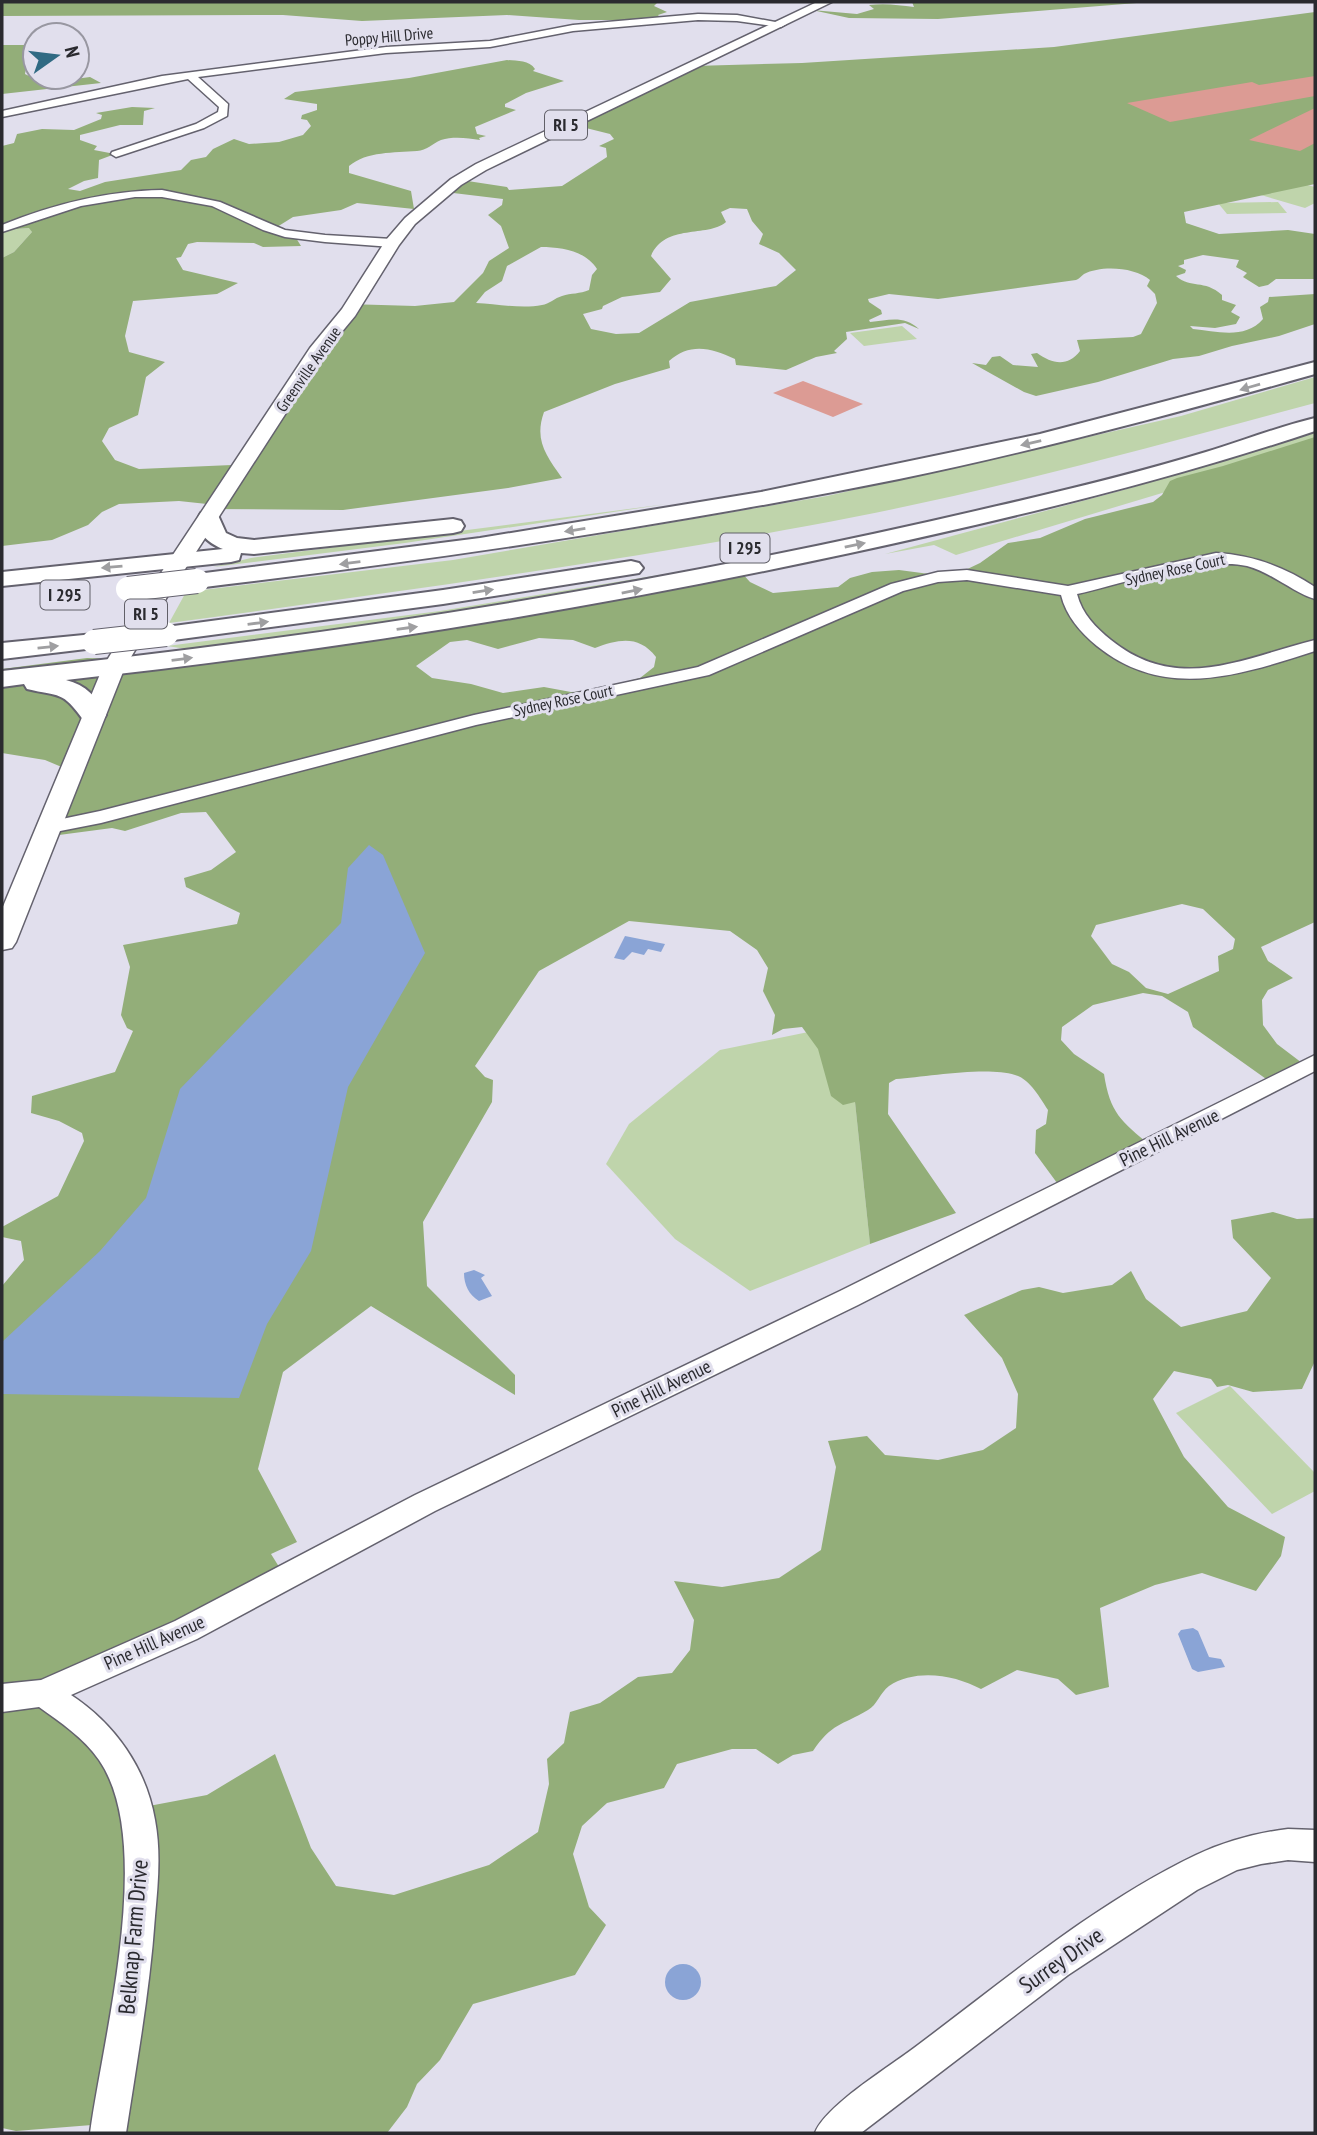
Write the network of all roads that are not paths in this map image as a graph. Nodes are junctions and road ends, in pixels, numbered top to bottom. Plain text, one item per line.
1 (826, 2) edge
2 (781, 24) junction
3 (191, 76) junction
4 (2, 114) edge
5 (116, 154) dead end
6 (2, 229) edge
7 (392, 243) junction
8 (1315, 368) edge
9 (1315, 416) edge
10 (1315, 424) edge
11 (979, 455) junction
12 (209, 518) junction
13 (411, 531) junction
14 (180, 561) junction
15 (2, 579) edge
16 (1068, 591) junction
17 (1315, 594) edge
18 (2, 602) edge
19 (1315, 645) edge
20 (2, 652) edge
21 (114, 667) junction
22 (2, 678) edge
23 (2, 685) edge
24 (93, 715) junction
25 (50, 827) junction
26 (2, 942) edge
27 (1315, 1062) edge
28 (43, 1693) junction
29 (2, 1698) edge
30 (1315, 1846) edge
31 (108, 2133) edge
32 (833, 2133) edge

1 - 2 main road, Greenville Avenue / RI 5
2 - 3 street, Poppy Hill Drive
2 - 7 main road, Greenville Avenue / RI 5
3 - 4 street, Poppy Hill Drive
3 - 5 street
6 - 7 street
7 - 12 main road, Greenville Avenue / RI 5
8 -> 11 highway, I 295
20 -> 9 highway, I 295, bridge
21 -> 10 highway
11 - 13 highway
11 -> 18 highway, I 295, bridge
12 - 13 highway
12 - 14 main road, Greenville Avenue / RI 5
13 - 14 highway
14 -> 15 highway
14 - 21 main road, Greenville Avenue / RI 5
16 - 17 street, Sydney Rose Court
16 - 19 street
16 - 25 street, Sydney Rose Court
21 - 22 highway
21 - 24 main road, Greenville Avenue / RI 5
23 - 24 highway
24 - 25 main road, Greenville Avenue / RI 5
25 - 26 main road, Greenville Avenue / RI 5
27 - 28 street, Pine Hill Avenue
28 - 29 street, Pine Hill Avenue
28 - 31 street, Belknap Farm Drive
30 - 32 street, Surrey Drive

